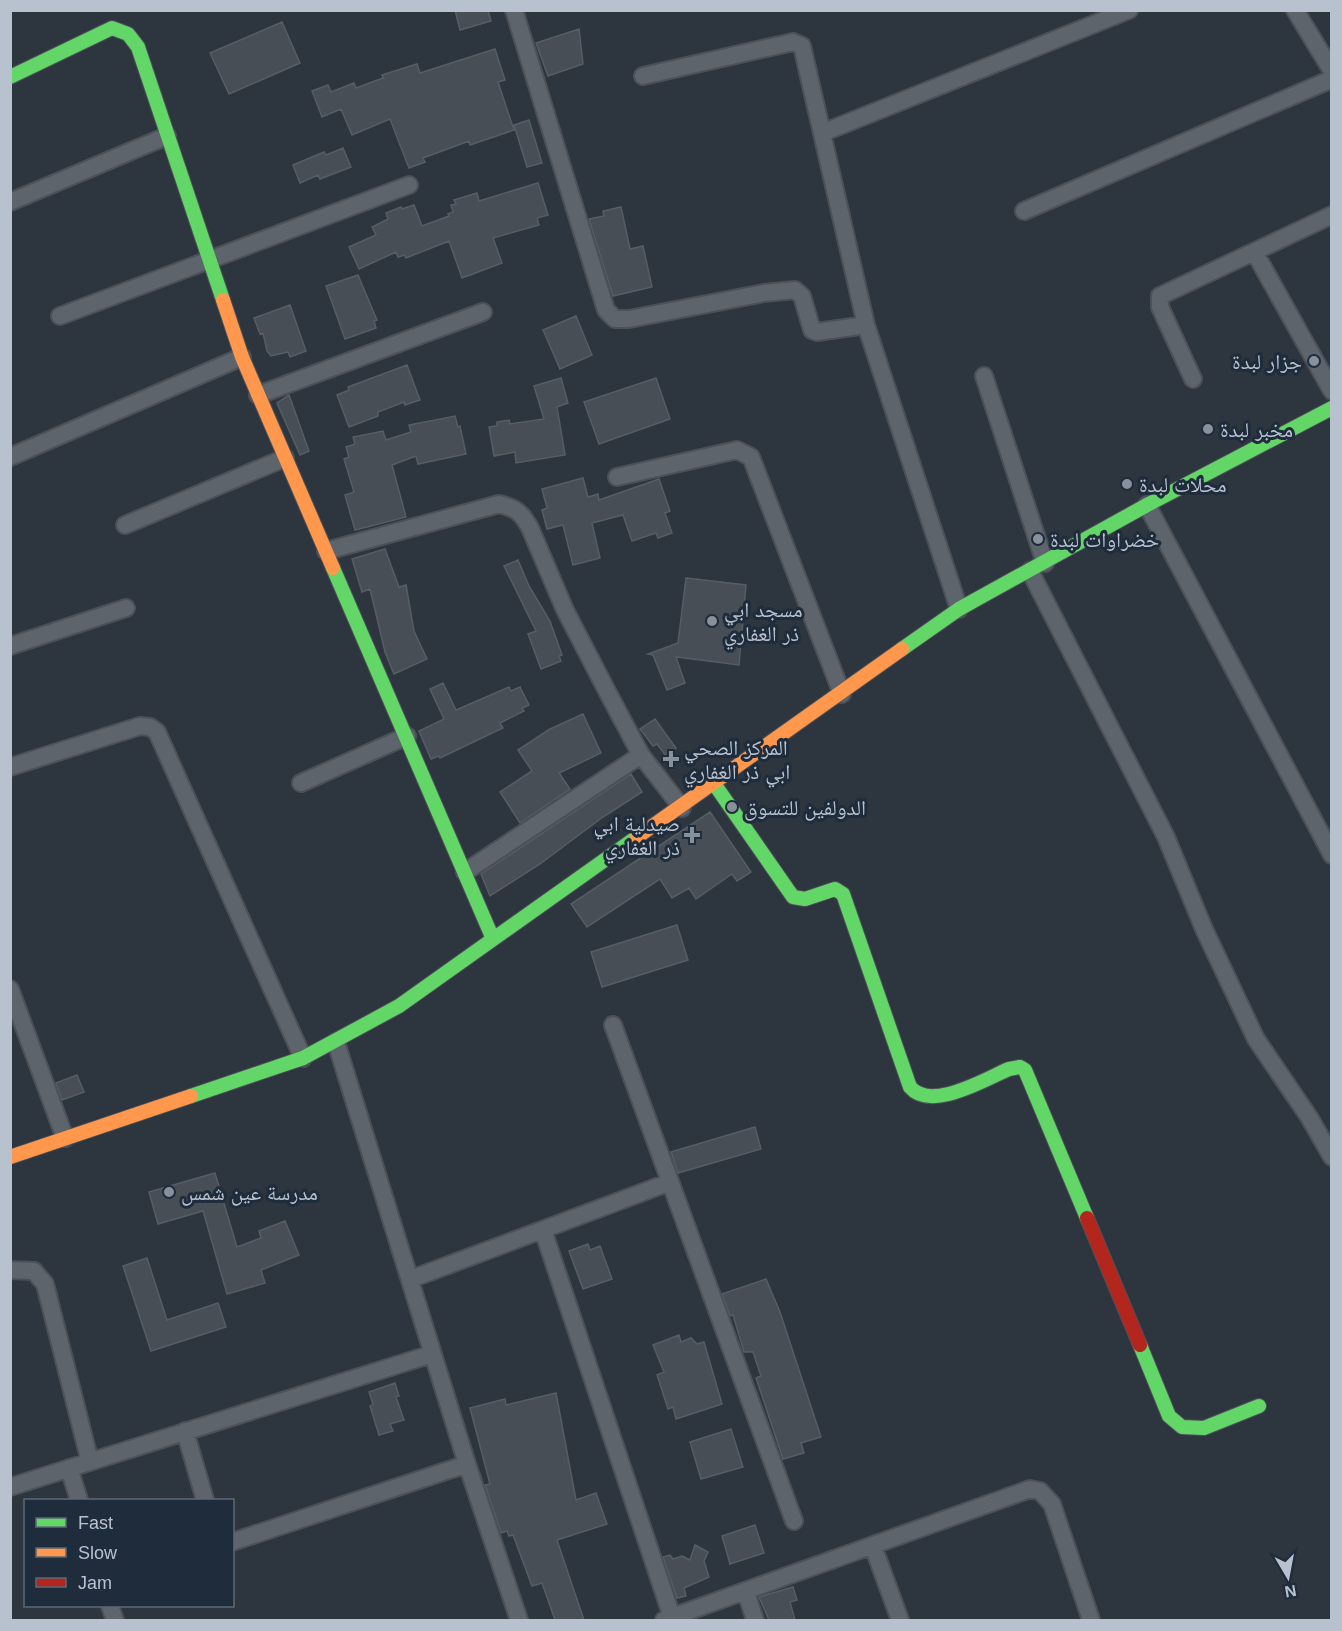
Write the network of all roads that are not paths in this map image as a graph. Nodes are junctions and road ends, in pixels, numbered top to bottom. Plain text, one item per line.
1 (514, 10) edge
2 (1129, 10) edge
3 (1295, 10) edge
4 (1332, 70) edge
5 (644, 76) dead end
6 (10, 77) edge
7 (1332, 80) edge
8 (822, 133) junction
9 (167, 136) junction
10 (409, 185) dead end
11 (10, 202) edge
12 (1024, 211) dead end
13 (1332, 215) edge
14 (1255, 253) junction
15 (208, 260) junction
16 (483, 312) dead end
17 (60, 316) dead end
18 (866, 325) junction
19 (242, 357) junction
20 (984, 376) dead end
21 (1193, 380) dead end
22 (1332, 391) edge
23 (258, 395) junction
24 (1332, 408) edge
25 (10, 457) edge
26 (285, 458) junction
27 (618, 477) dead end
28 (1147, 505) junction
29 (125, 525) dead end
30 (326, 551) junction
31 (1038, 567) junction
32 (126, 608) dead end
33 (959, 609) junction
34 (10, 646) edge
35 (842, 694) junction
36 (407, 736) junction
37 (641, 755) junction
38 (10, 767) edge
39 (301, 783) dead end
40 (715, 785) junction
41 (682, 808) junction
42 (1332, 855) edge
43 (465, 872) junction
44 (493, 939) junction
45 (10, 989) edge
46 (613, 1024) dead end
47 (336, 1042) junction
48 (303, 1058) junction
49 (64, 1138) junction
50 (10, 1157) edge
51 (1332, 1157) edge
52 (670, 1182) junction
53 (543, 1230) junction
54 (10, 1269) edge
55 (411, 1279) junction
56 (432, 1354) junction
57 (1259, 1406) dead end
58 (185, 1431) junction
59 (90, 1462) junction
60 (467, 1464) junction
61 (69, 1468) junction
62 (10, 1487) edge
63 (79, 1499) edge
64 (205, 1499) edge
65 (794, 1521) dead end
66 (234, 1541) edge
67 (873, 1546) junction
68 (746, 1592) junction
69 (519, 1620) edge
70 (670, 1620) edge
71 (755, 1620) edge
72 (900, 1620) edge
73 (1091, 1620) edge

1 - 18 street
2 - 8 street
3 - 4 street
5 - 8 street
6 - 9 street
7 - 12 street
8 - 18 street
9 - 11 street
9 - 15 street
10 - 15 street
13 - 14 street
14 - 21 street
14 - 22 street
15 - 17 street
15 - 19 street
16 - 23 street
18 - 33 street
19 - 23 street
19 - 25 street
20 - 31 street
23 - 26 street
24 - 28 street
26 - 29 street
26 - 30 street
27 - 35 street
28 - 31 street
28 - 42 street
30 - 36 street
30 - 37 street
31 - 33 street
31 - 51 street
32 - 34 street
33 - 35 street
35 - 40 street
36 - 39 street
36 - 43 street
37 - 41 street
37 - 43 street
38 - 48 street
40 - 41 street
40 - 57 street
41 - 44 street
43 - 44 street
44 - 47 street
45 - 49 street
46 - 52 street
47 - 48 street
47 - 55 street
48 - 49 street
49 - 50 street
52 - 53 street
52 - 65 street
53 - 55 street
53 - 70 street
54 - 59 street
55 - 56 street
56 - 58 street
56 - 60 street
58 - 59 street
58 - 64 street
59 - 61 street
60 - 66 street
60 - 69 street
61 - 62 street
61 - 63 street
67 - 68 street
67 - 72 street
67 - 73 street
68 - 70 street
68 - 71 street

